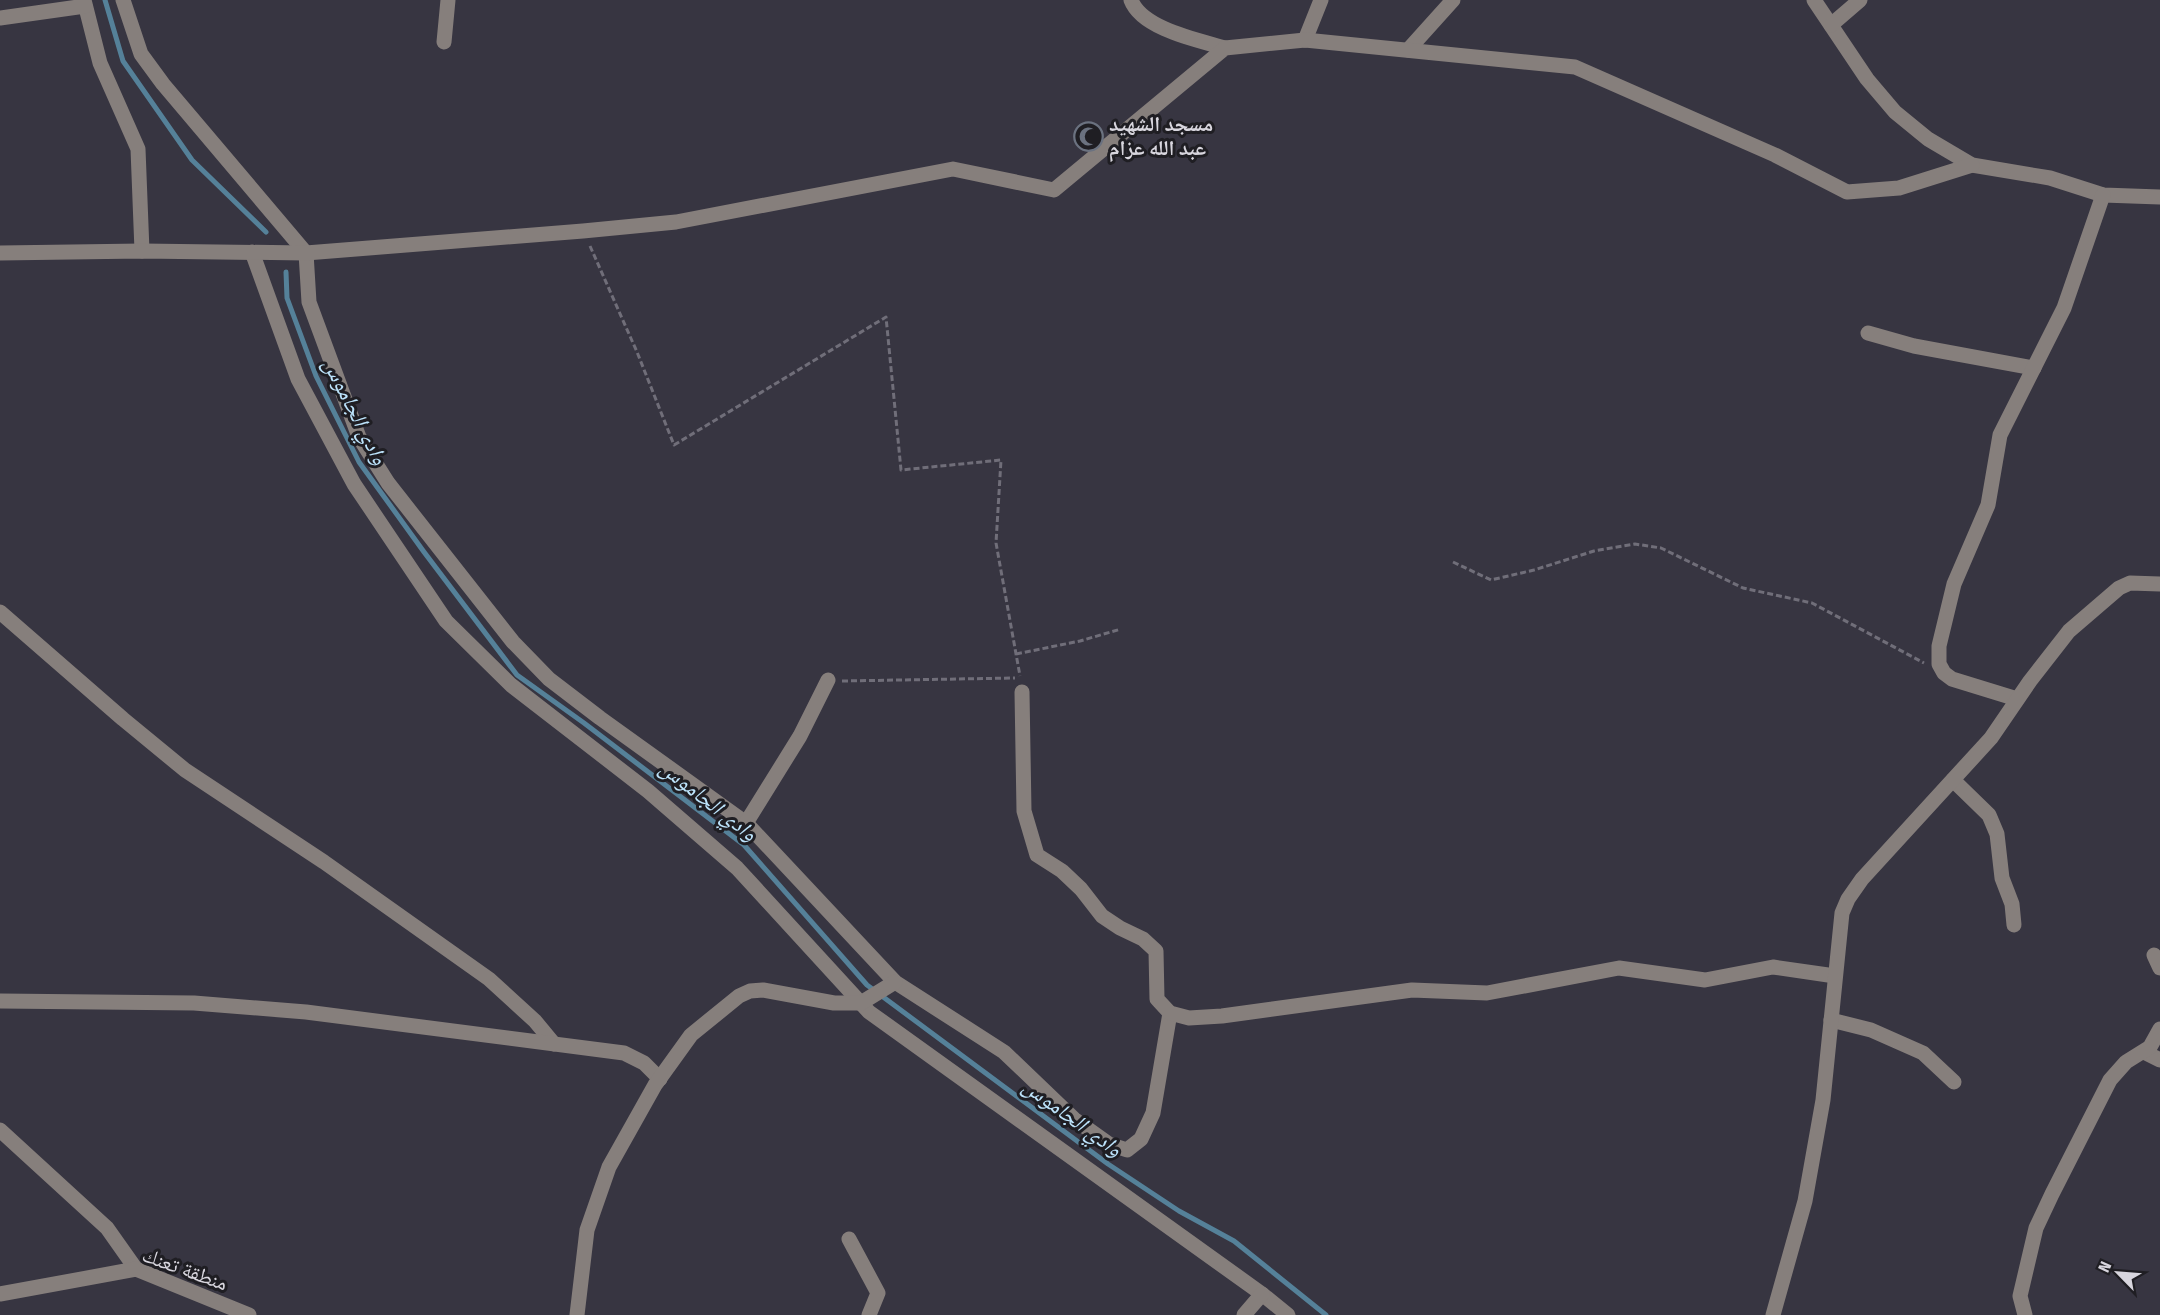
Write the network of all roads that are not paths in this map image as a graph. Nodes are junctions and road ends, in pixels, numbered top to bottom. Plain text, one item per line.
1 (123, 0) edge
2 (448, 0) edge
3 (1131, 0) edge
4 (1321, 0) edge
5 (1453, 0) edge
6 (1814, 0) edge
7 (1860, 0) edge
8 (85, 3) edge
9 (0, 18) edge
10 (1831, 25) junction
11 (1305, 40) junction
12 (444, 42) dead end
13 (1225, 48) junction
14 (1408, 50) junction
15 (1972, 165) junction
16 (2103, 195) junction
17 (2160, 197) edge
18 (142, 251) junction
19 (252, 252) junction
20 (0, 253) edge
21 (306, 253) junction
22 (1868, 333) dead end
23 (2034, 368) junction
24 (2160, 584) edge
25 (0, 612) edge
26 (828, 680) road end
27 (1021, 685) road end
28 (2017, 699) junction
29 (1953, 780) junction
30 (746, 822) junction
31 (2014, 925) dead end
32 (1835, 976) junction
33 (895, 982) junction
34 (0, 1001) edge
35 (861, 1004) junction
36 (1170, 1014) junction
37 (1831, 1020) junction
38 (2160, 1029) edge
39 (554, 1044) junction
40 (2144, 1052) junction
41 (2160, 1060) edge
42 (660, 1079) junction
43 (1953, 1082) dead end
44 (0, 1130) edge
45 (849, 1239) dead end
46 (136, 1269) junction
47 (0, 1294) edge
48 (1262, 1294) junction
49 (249, 1315) edge
50 (577, 1315) edge
51 (869, 1315) edge
52 (1244, 1315) edge
53 (1287, 1315) edge
54 (1773, 1315) edge
55 (2025, 1315) edge

1 - 21 street
2 - 12 street
3 - 13 street
4 - 11 street
5 - 14 street
6 - 10 street
7 - 10 street
8 - 9 street
8 - 18 street
10 - 15 street
11 - 13 street
11 - 14 street
13 - 21 street
14 - 15 street
15 - 16 street
16 - 17 street
16 - 23 street
18 - 19 street
18 - 20 street
19 - 21 street
19 - 35 street
21 - 30 street
22 - 23 street
23 - 28 street
24 - 28 street
25 - 39 street
26 - 30 street
27 - 36 street
28 - 29 street
29 - 31 street
29 - 32 street
30 - 33 street
32 - 36 street
32 - 37 street
33 - 35 street
33 - 36 street
34 - 39 street
35 - 42 street
35 - 48 street
37 - 43 street
37 - 54 street
38 - 40 street
39 - 42 street
40 - 41 street
40 - 55 street
42 - 50 street
44 - 46 street
45 - 51 street
46 - 47 street, منطقة تعنك
46 - 49 street, منطقة تعنك
48 - 52 street
48 - 53 street

